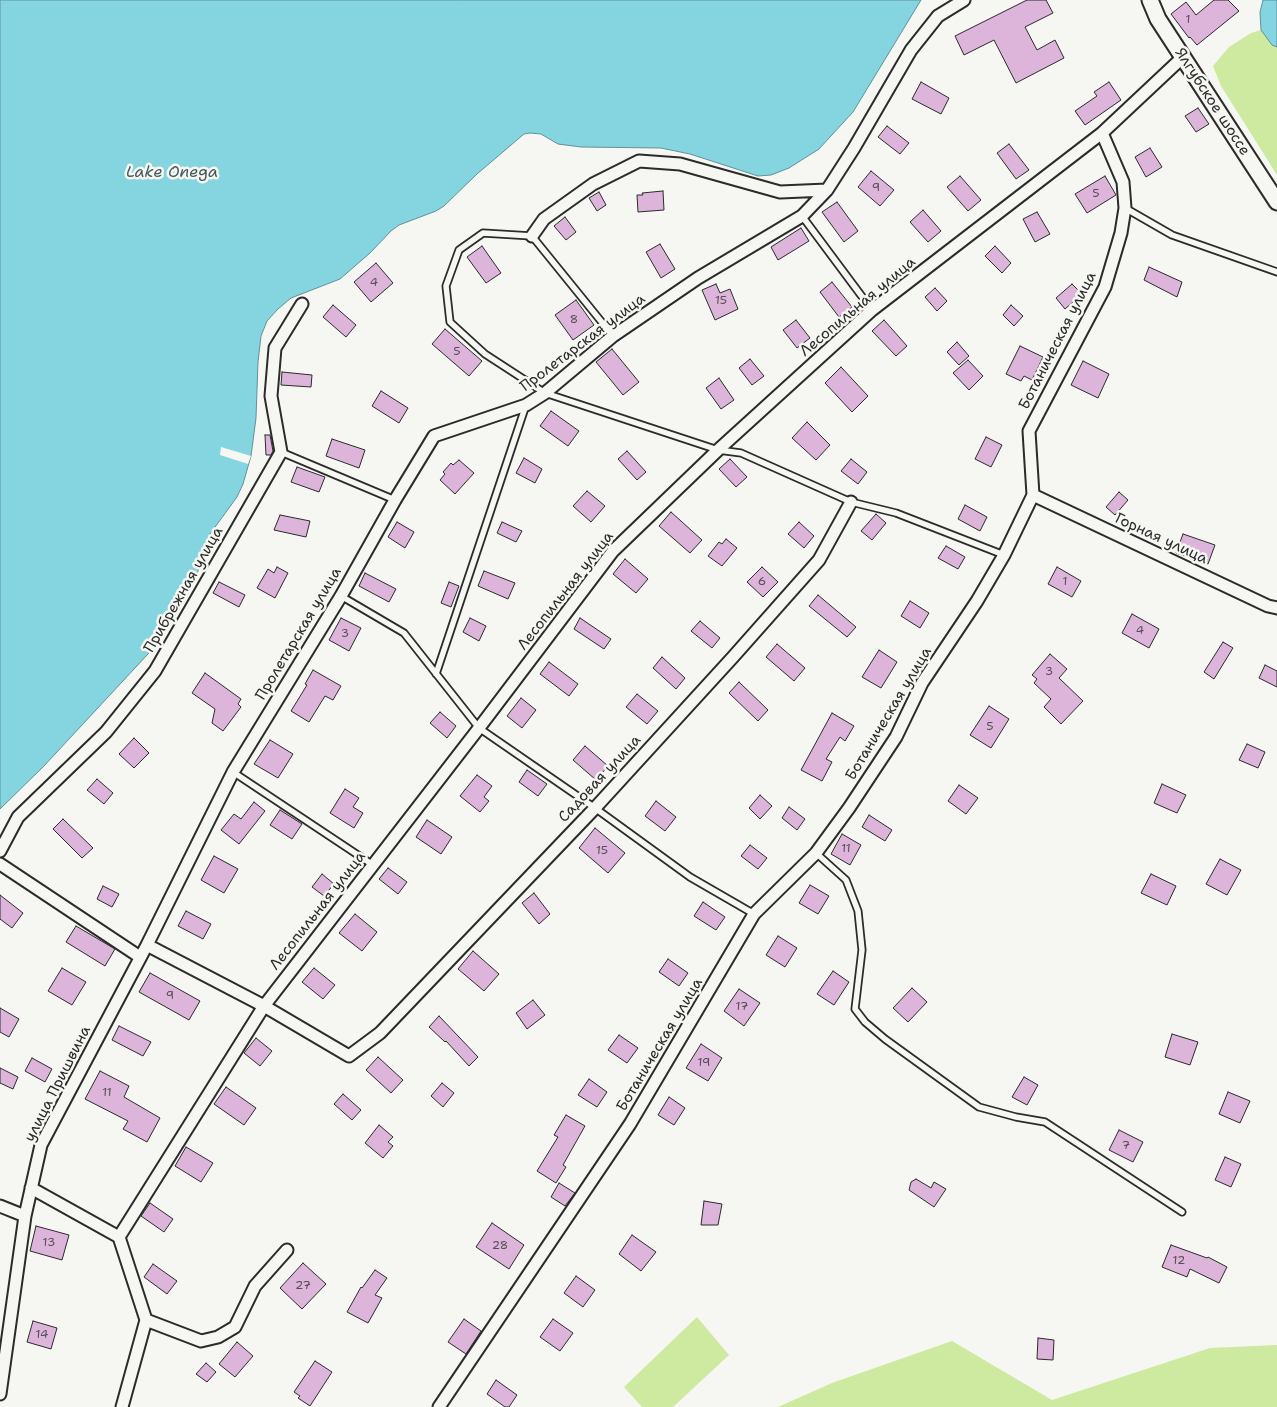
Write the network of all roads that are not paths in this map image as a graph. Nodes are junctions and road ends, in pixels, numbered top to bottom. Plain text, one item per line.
1 (964, 0) edge
2 (1150, 0) edge
3 (1183, 57) junction
4 (1102, 134) junction
5 (827, 190) junction
6 (1277, 202) edge
7 (1125, 208) junction
8 (802, 216) junction
9 (532, 236) junction
10 (1277, 272) edge
11 (302, 304) dead end
12 (872, 310) junction
13 (613, 336) junction
14 (544, 393) junction
15 (526, 406) junction
16 (718, 450) junction
17 (281, 452) junction
18 (1033, 495) junction
19 (395, 500) junction
20 (851, 502) junction
21 (1004, 555) junction
22 (341, 596) junction
23 (1277, 608) edge
24 (436, 674) junction
25 (479, 728) junction
26 (233, 772) junction
27 (595, 808) junction
28 (0, 851) edge
29 (816, 852) junction
30 (0, 864) edge
31 (372, 865) junction
32 (754, 914) junction
33 (146, 945) junction
34 (140, 957) junction
35 (264, 1006) junction
36 (31, 1188) junction
37 (0, 1206) edge
38 (1182, 1212) dead end
39 (25, 1216) junction
40 (119, 1237) junction
41 (288, 1250) dead end
42 (146, 1320) junction
43 (0, 1394) edge
44 (122, 1407) edge
45 (439, 1407) edge

1 - 5 street, Пролетарская улица
2 - 3 street, Ялгубское шоссе
3 - 4 street, Лесопильная улица
3 - 6 street, Ялгубское шоссе
4 - 7 street, Ботаническая улица
4 - 12 street, Лесопильная улица
5 - 8 street, Пролетарская улица
5 - 9 street
7 - 10 lane
7 - 18 street, Ботаническая улица
8 - 12 lane
8 - 13 street, Пролетарская улица
9 - 13 lane
9 - 14 lane
11 - 17 street
12 - 16 street, Лесопильная улица
13 - 14 street, Пролетарская улица
14 - 15 street, Пролетарская улица
14 - 16 lane
15 - 19 street, Пролетарская улица
15 - 24 lane
16 - 20 lane
16 - 25 street, Лесопильная улица
17 - 19 lane
17 - 28 street, Прибрежная улица
18 - 21 street, Ботаническая улица
18 - 23 street, Горная улица
19 - 22 street, Пролетарская улица
20 - 21 lane
20 - 27 street, Садовая улица
21 - 29 street, Ботаническая улица
22 - 24 lane
22 - 26 street, Пролетарская улица
24 - 25 lane
25 - 27 lane
25 - 31 street, Лесопильная улица
26 - 31 lane
26 - 33 street, Пролетарская улица
27 - 32 lane
27 - 35 street, Садовая улица
29 - 32 street, Ботаническая улица
29 - 38 lane
30 - 34 street
31 - 35 street, Лесопильная улица
32 - 45 street, Ботаническая улица
33 - 34 street, улица Пришвина
33 - 35 street
34 - 36 street, улица Пришвина
35 - 40 street, Лесопильная улица
36 - 39 street, улица Пришвина
36 - 40 street
37 - 39 street
39 - 43 street, улица Пришвина
40 - 42 street
41 - 42 street
42 - 44 street

